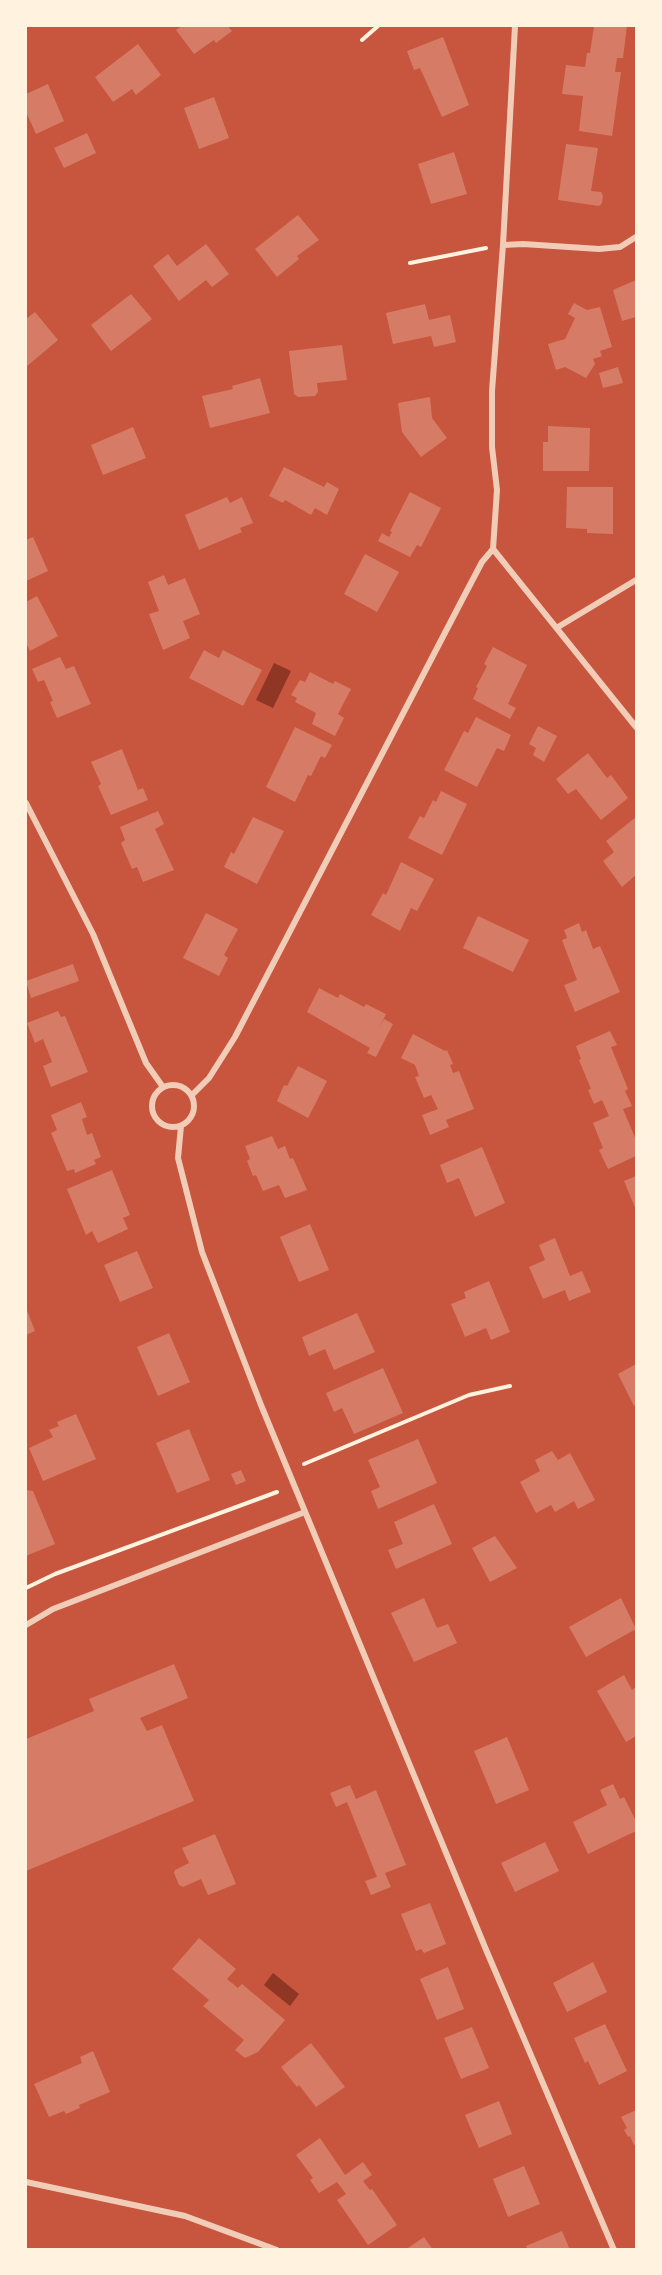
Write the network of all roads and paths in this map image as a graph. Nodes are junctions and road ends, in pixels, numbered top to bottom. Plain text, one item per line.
1 (378, 26) edge
2 (515, 26) edge
3 (362, 40) dead end
4 (636, 237) edge
5 (503, 245) junction
6 (410, 263) dead end
7 (493, 549) junction
8 (636, 580) edge
9 (558, 627) junction
10 (636, 727) edge
11 (26, 803) edge
12 (163, 1088) junction
13 (192, 1095) junction
14 (181, 1126) junction
15 (510, 1386) dead end
16 (300, 1466) dead end
17 (278, 1492) dead end
18 (305, 1512) junction
19 (26, 1588) edge
20 (26, 1625) edge
21 (26, 2182) edge
22 (277, 2250) edge
23 (614, 2250) edge

1 - 3 path
2 - 5 street
4 - 5 street
5 - 6 path
5 - 7 street
7 - 9 street
7 - 13 street
8 - 9 street
9 - 10 street
11 - 12 street
12 - 13 street
12 - 14 street
13 - 14 street
14 - 18 street
15 - 16 path
17 - 19 path
18 - 20 street
18 - 23 street
21 - 22 street

